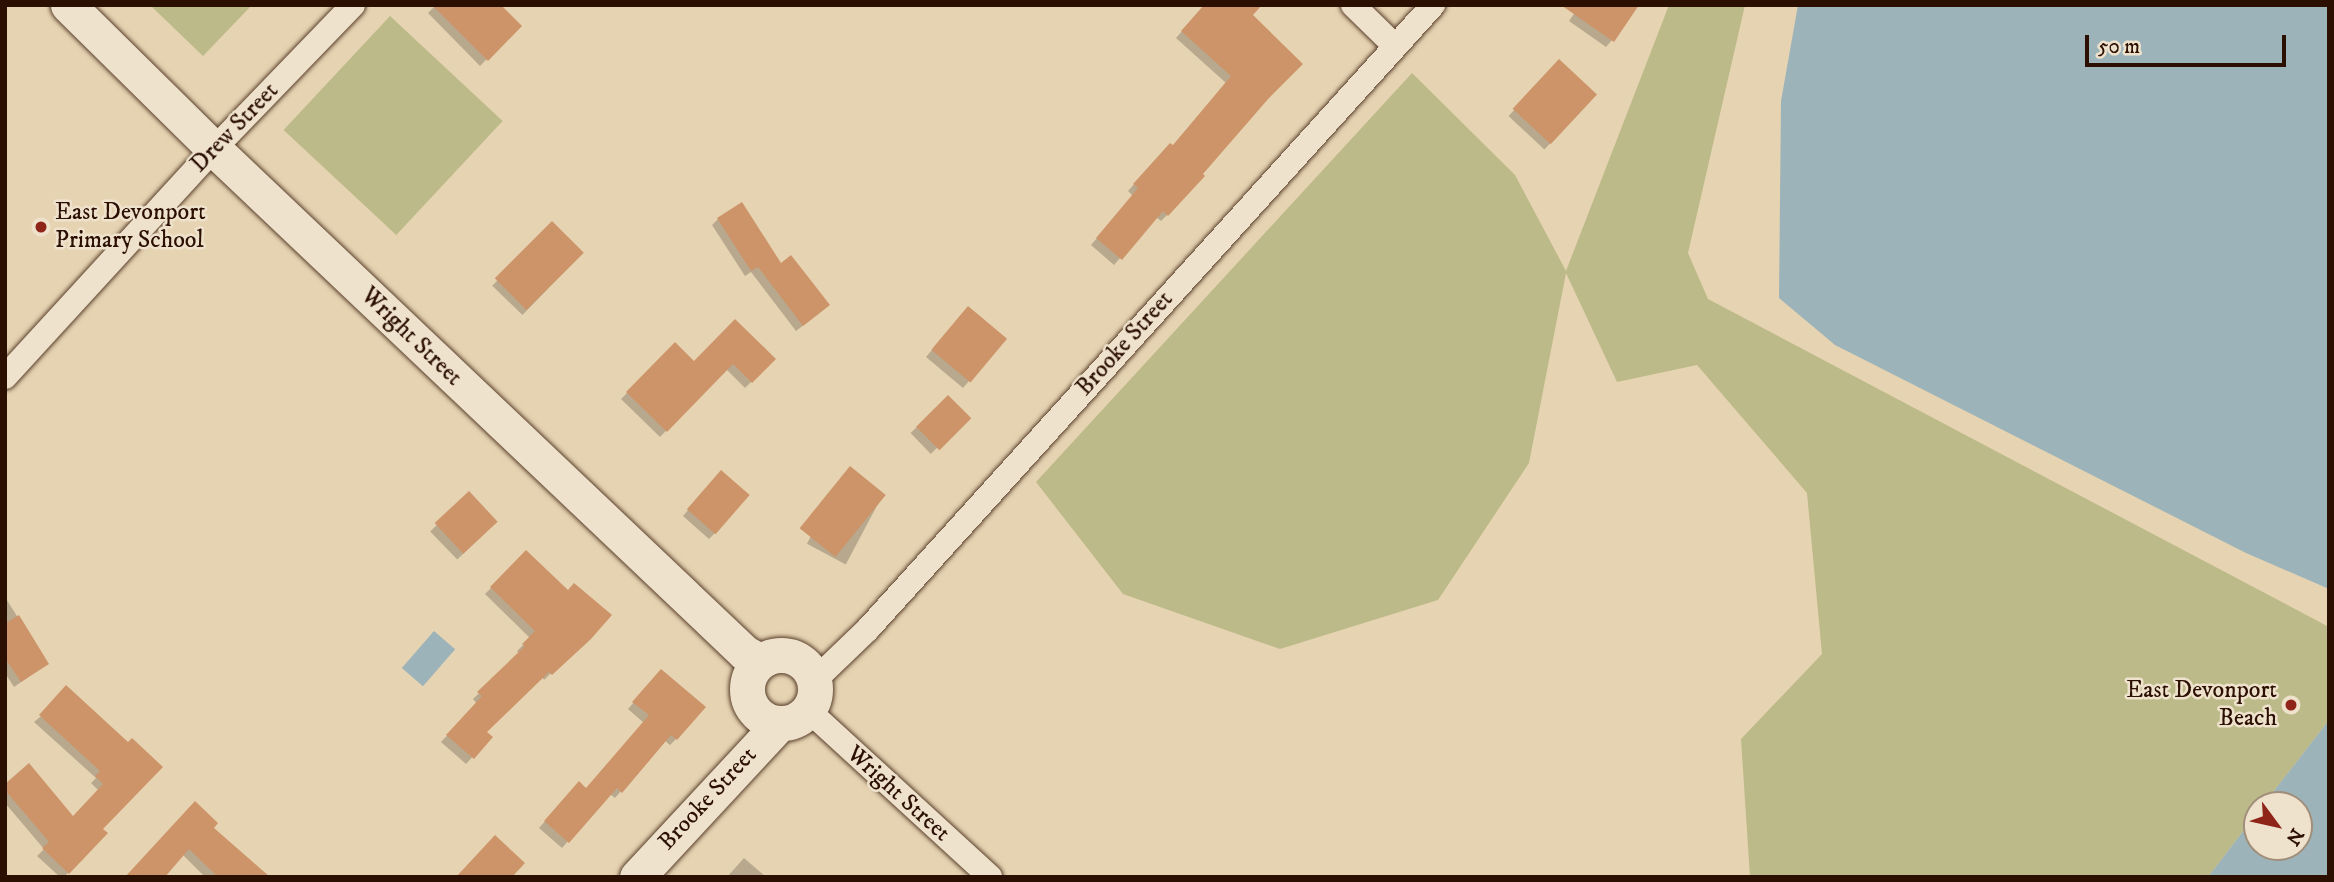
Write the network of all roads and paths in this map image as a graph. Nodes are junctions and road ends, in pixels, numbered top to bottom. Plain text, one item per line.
1 (68, 5) edge
2 (353, 5) edge
3 (1353, 5) edge
4 (1433, 5) edge
5 (1395, 46) junction
6 (214, 149) junction
7 (5, 377) edge
8 (760, 661) junction
9 (801, 705) junction
10 (637, 877) edge
11 (990, 877) edge

1 - 6 street, Wright Street
2 - 6 street, Drew Street
3 - 5 street
4 - 5 street, Brooke Street
5 - 9 street, Brooke Street
6 - 7 street, Drew Street
6 - 8 street, Wright Street
8 - 9 street
8 - 9 street
9 - 10 street, Brooke Street
9 - 11 street, Wright Street

